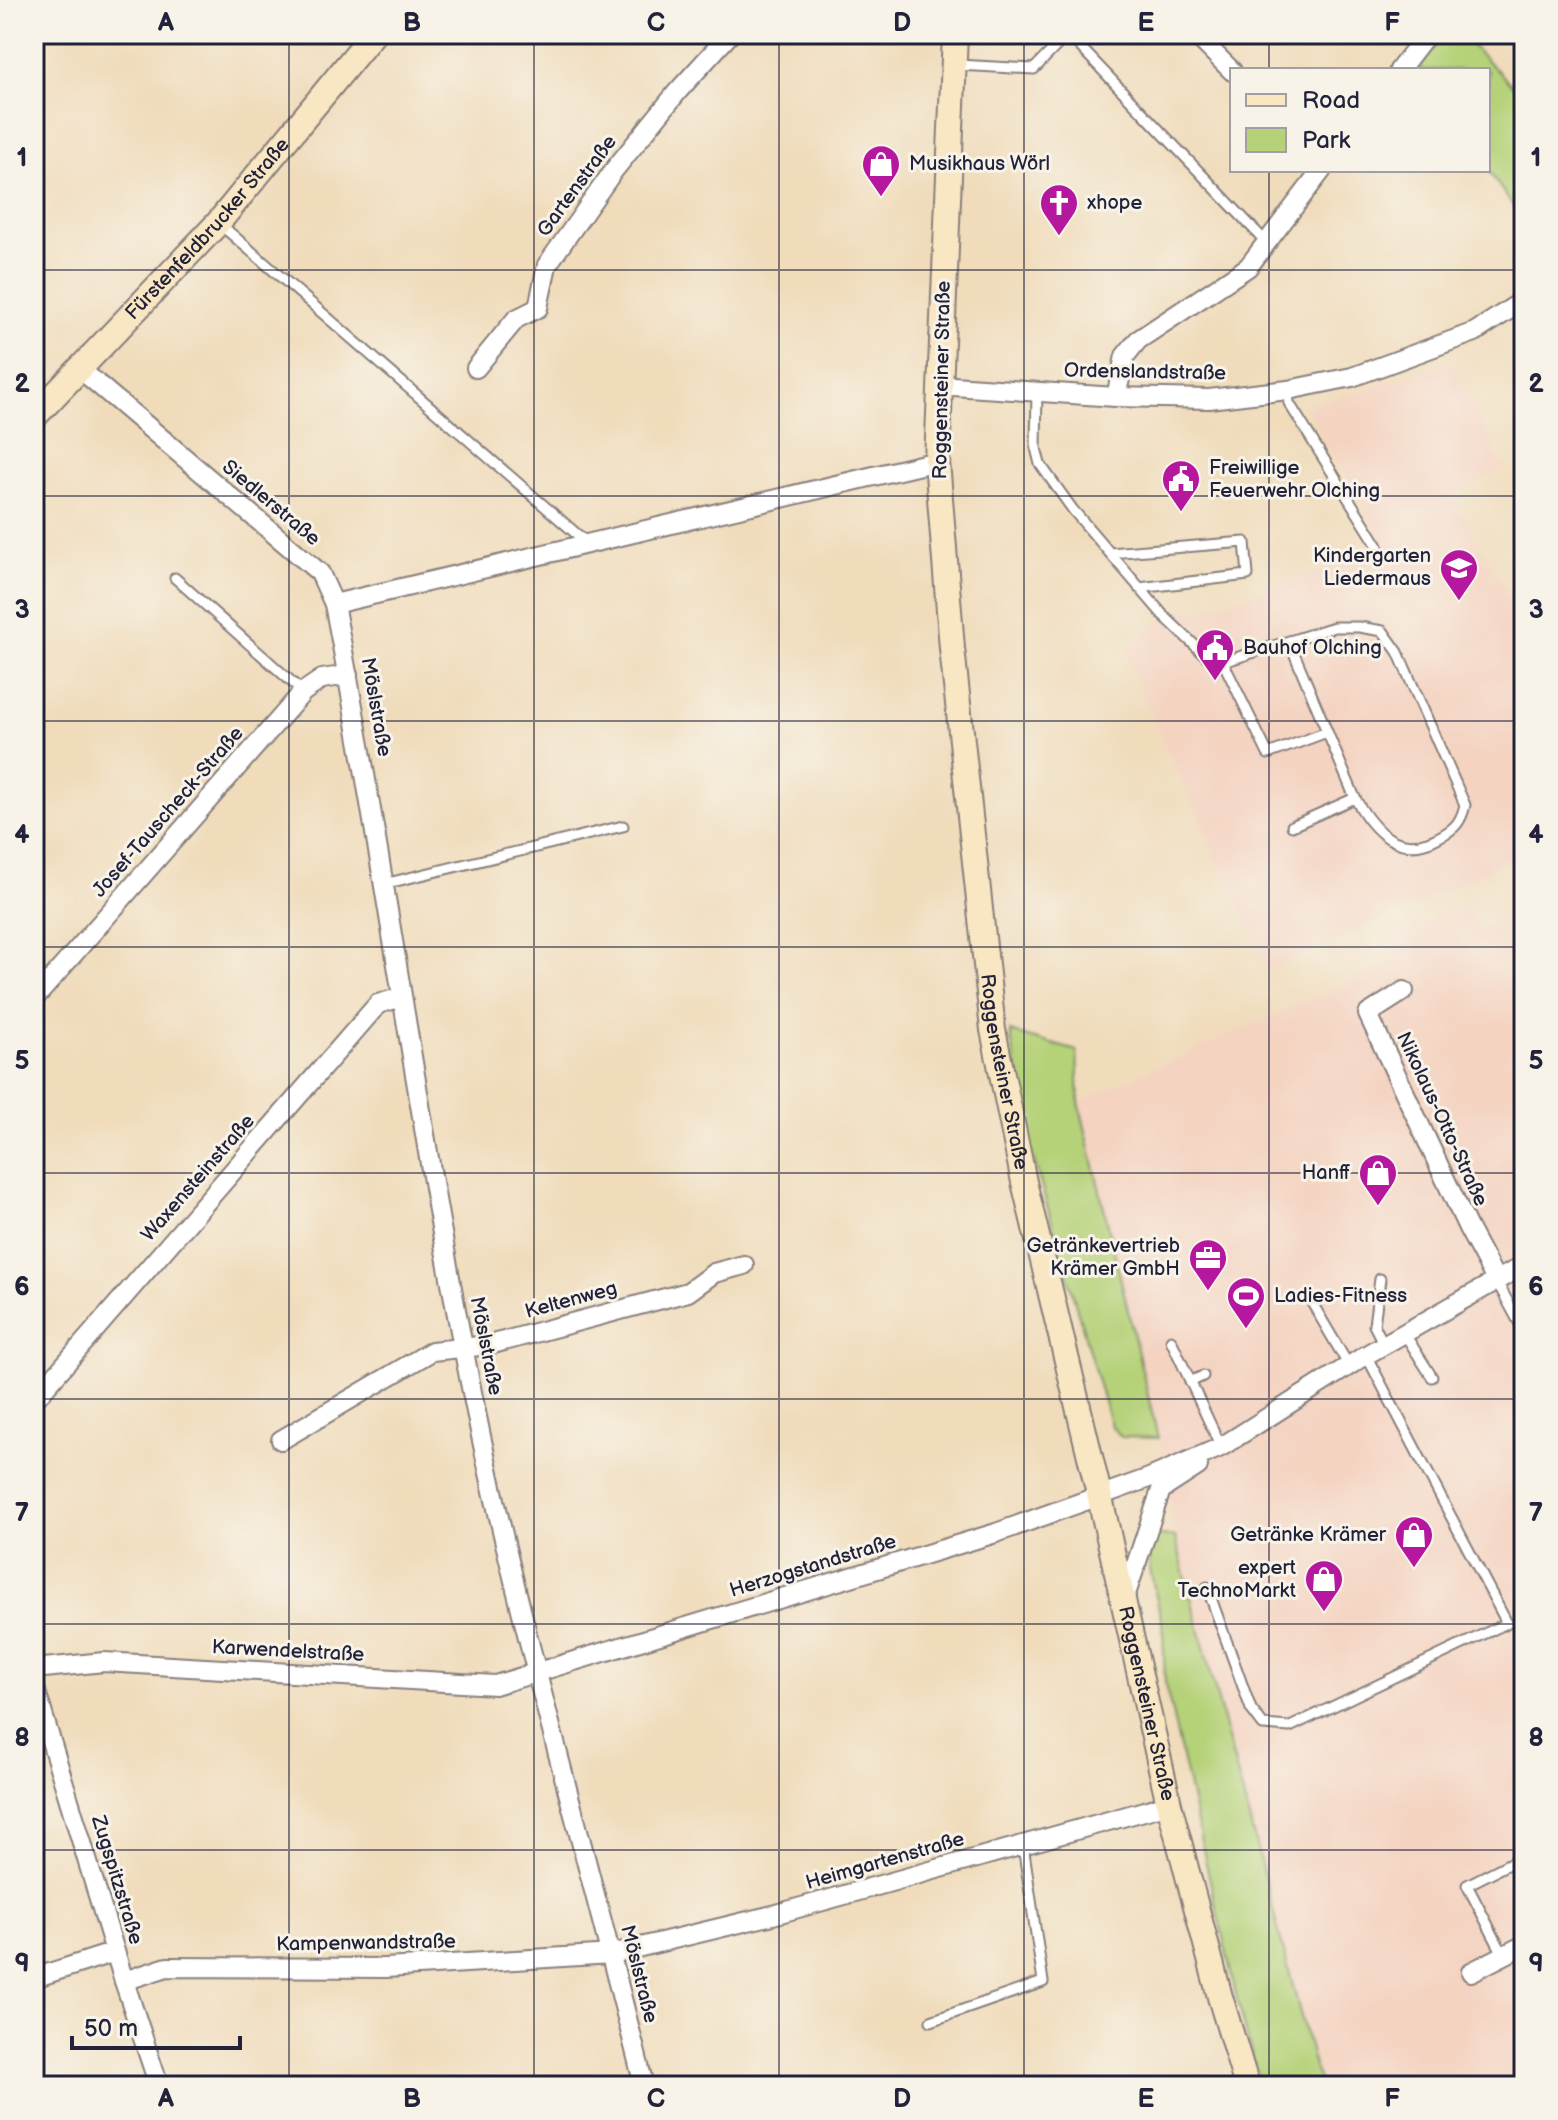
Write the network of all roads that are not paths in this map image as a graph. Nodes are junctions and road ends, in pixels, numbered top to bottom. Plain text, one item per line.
1 (373, 34) edge
2 (730, 34) edge
3 (955, 34) edge
4 (1195, 34) edge
5 (1427, 34) edge
6 (953, 65) junction
7 (1401, 68) edge
8 (1230, 69) edge
9 (1320, 172) edge
10 (218, 223) junction
11 (1266, 242) junction
12 (1524, 300) edge
13 (476, 368) dead end
14 (80, 369) junction
15 (938, 385) junction
16 (1288, 390) junction
17 (1037, 391) junction
18 (1116, 397) junction
19 (34, 417) edge
20 (937, 461) junction
21 (587, 543) junction
22 (1378, 546) dead end
23 (1110, 553) junction
24 (175, 578) dead end
25 (1139, 588) junction
26 (334, 604) junction
27 (1289, 641) junction
28 (1223, 662) junction
29 (348, 675) junction
30 (303, 692) junction
31 (1327, 732) junction
32 (1355, 798) junction
33 (623, 826) dead end
34 (1292, 826) dead end
35 (384, 884) junction
36 (1404, 991) dead end
37 (402, 997) junction
38 (34, 999) edge
39 (744, 1265) dead end
40 (1524, 1265) edge
41 (1380, 1279) dead end
42 (1496, 1280) junction
43 (1308, 1296) dead end
44 (1521, 1326) dead end
45 (1404, 1333) junction
46 (1171, 1340) dead end
47 (1384, 1345) junction
48 (464, 1348) junction
49 (1366, 1355) junction
50 (1349, 1366) junction
51 (1203, 1376) dead end
52 (1432, 1377) dead end
53 (1190, 1382) junction
54 (34, 1400) edge
55 (281, 1440) dead end
56 (1217, 1449) junction
57 (1100, 1498) junction
58 (1207, 1587) dead end
59 (1124, 1600) junction
60 (34, 1669) edge
61 (537, 1672) junction
62 (36, 1695) edge
63 (1169, 1804) junction
64 (1023, 1845) junction
65 (1524, 1856) edge
66 (1524, 1945) edge
67 (115, 1952) junction
68 (612, 1954) junction
69 (1504, 1956) junction
70 (1471, 1972) dead end
71 (34, 1978) edge
72 (124, 1981) junction
73 (931, 2021) dead end
74 (159, 2086) edge
75 (644, 2086) edge
76 (1247, 2086) edge

1 - 10 main road, Fürstenfeldbrucker Straße
2 - 13 street, Gartenstraße
3 - 6 main road, Roggensteiner Straße
4 - 8 street
5 - 7 street
6 - 11 lane
6 - 15 main road, Roggensteiner Straße
9 - 11 street
10 - 14 main road, Fürstenfeldbrucker Straße
10 - 21 lane
11 - 18 street
12 - 16 street, Ordenslandstraße
14 - 19 main road, Fürstenfeldbrucker Straße
14 - 26 street, Siedlerstraße
15 - 17 street, Ordenslandstraße
15 - 20 main road, Roggensteiner Straße
16 - 18 street, Ordenslandstraße
16 - 22 lane
17 - 18 street, Ordenslandstraße
17 - 23 lane
20 - 21 street
20 - 57 main road, Roggensteiner Straße
21 - 26 street
23 - 25 lane
23 - 25 lane
24 - 30 lane
25 - 28 lane
26 - 29 street, Möslstraße
27 - 28 lane
27 - 31 lane
27 - 32 lane
28 - 31 lane
29 - 30 street, Josef-Tauscheck-Straße
29 - 35 street, Möslstraße
30 - 38 street, Josef-Tauscheck-Straße
31 - 32 lane
32 - 34 lane
33 - 35 lane
35 - 37 street, Möslstraße
36 - 42 street, Nikolaus-Otto-Straße
37 - 48 street, Möslstraße
37 - 54 street, Waxensteinstraße
39 - 48 street, Keltenweg
40 - 42 street
41 - 47 lane
42 - 44 lane
42 - 45 street
43 - 50 lane
45 - 47 street
45 - 52 lane
46 - 53 lane
47 - 49 street
48 - 55 street, Keltenweg
48 - 61 street, Möslstraße
49 - 50 street
49 - 58 lane
50 - 56 street
51 - 53 lane
53 - 56 lane
56 - 57 street, Herzogstandstraße
56 - 59 street
57 - 59 main road, Roggensteiner Straße
57 - 61 street, Herzogstandstraße
59 - 63 main road, Roggensteiner Straße
60 - 61 street, Karwendelstraße
61 - 68 street, Möslstraße
62 - 67 street, Zugspitzstraße
63 - 64 street, Heimgartenstraße
63 - 76 main road, Roggensteiner Straße
64 - 68 street, Heimgartenstraße
64 - 73 lane
65 - 69 lane
66 - 69 street
67 - 71 street
67 - 72 street, Zugspitzstraße
68 - 72 street, Kampenwandstraße
68 - 75 street, Möslstraße
69 - 70 street
72 - 74 street, Zugspitzstraße

